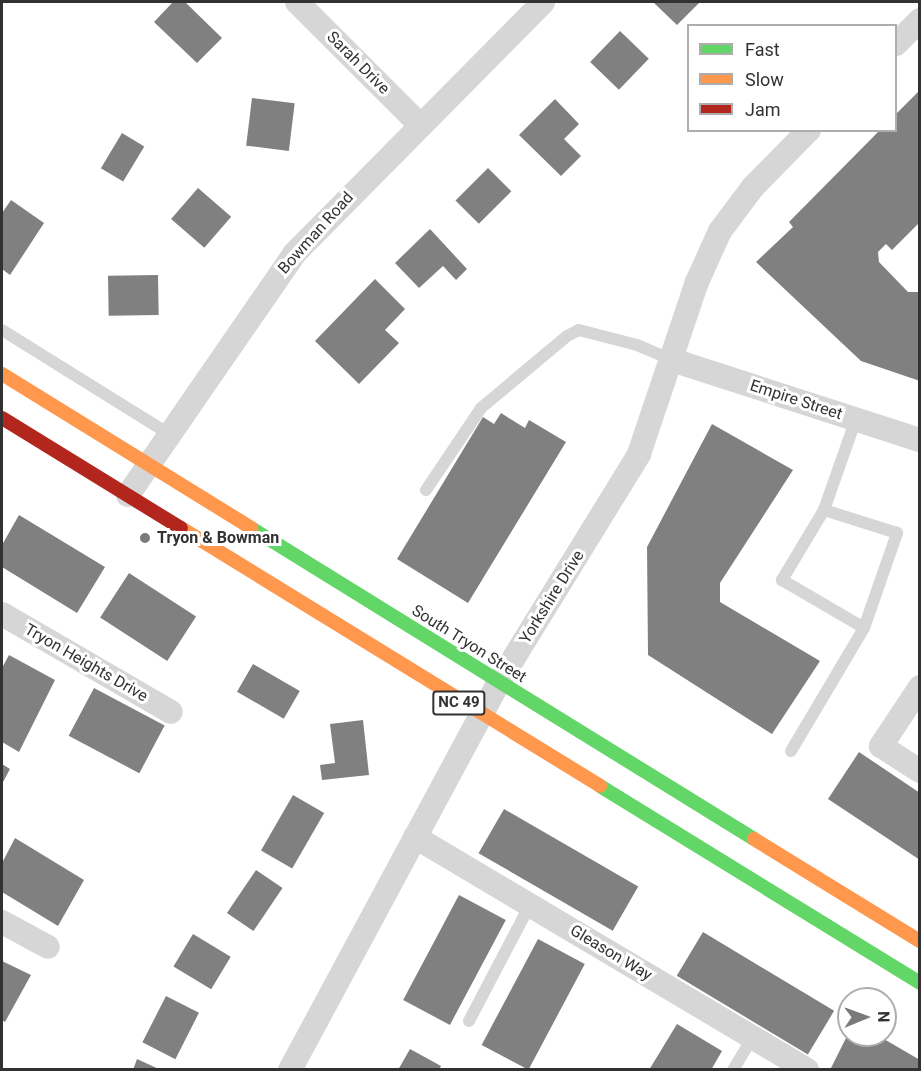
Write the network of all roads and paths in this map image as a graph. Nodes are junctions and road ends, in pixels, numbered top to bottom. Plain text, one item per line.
1 (297, 2) edge
2 (543, 2) edge
3 (920, 20) edge
4 (897, 43) edge
5 (420, 125) junction
6 (807, 132) edge
7 (2, 330) edge
8 (672, 360) junction
9 (2, 374) edge
10 (2, 418) edge
11 (856, 419) junction
12 (169, 434) junction
13 (920, 440) edge
14 (150, 462) junction
15 (426, 490) dead end
16 (128, 495) junction
17 (824, 510) junction
18 (3, 619) edge
19 (864, 628) junction
20 (499, 682) junction
21 (920, 687) edge
22 (171, 712) dead end
23 (480, 716) junction
24 (791, 751) dead end
25 (920, 771) edge
26 (415, 837) junction
27 (530, 906) junction
28 (2, 922) edge
29 (920, 941) edge
30 (48, 946) dead end
31 (920, 983) edge
32 (469, 1021) dead end
33 (753, 1037) junction
34 (290, 1070) edge
35 (733, 1070) edge
36 (807, 1070) edge

1 - 5 street, Sarah Drive
2 - 5 street, Bowman Road
3 - 4 street
5 - 12 street, Bowman Road
6 - 8 street, Yorkshire Drive
7 - 12 lane
8 - 11 street, Empire Street
8 - 15 lane
8 - 20 street, Yorkshire Drive
9 - 14 main road, South Tryon Street / NC 49
10 - 16 main road, NC 49
11 - 13 street, Empire Street
11 - 17 lane
12 - 14 street, Bowman Road
14 - 16 street, Bowman Road
14 - 20 main road, South Tryon Street / NC 49
16 - 23 main road, NC 49
17 - 19 lane
17 - 19 lane
18 - 22 street, Tryon Heights Drive
19 - 24 lane
20 - 23 street, Yorkshire Drive
20 - 29 main road, South Tryon Street / NC 49
21 - 25 street
23 - 26 street, Yorkshire Drive
23 - 31 main road, NC 49
26 - 27 street, Gleason Way
26 - 34 street, Yorkshire Drive
27 - 32 lane
27 - 33 street, Gleason Way
28 - 30 street
33 - 35 lane
33 - 36 street, Gleason Way

